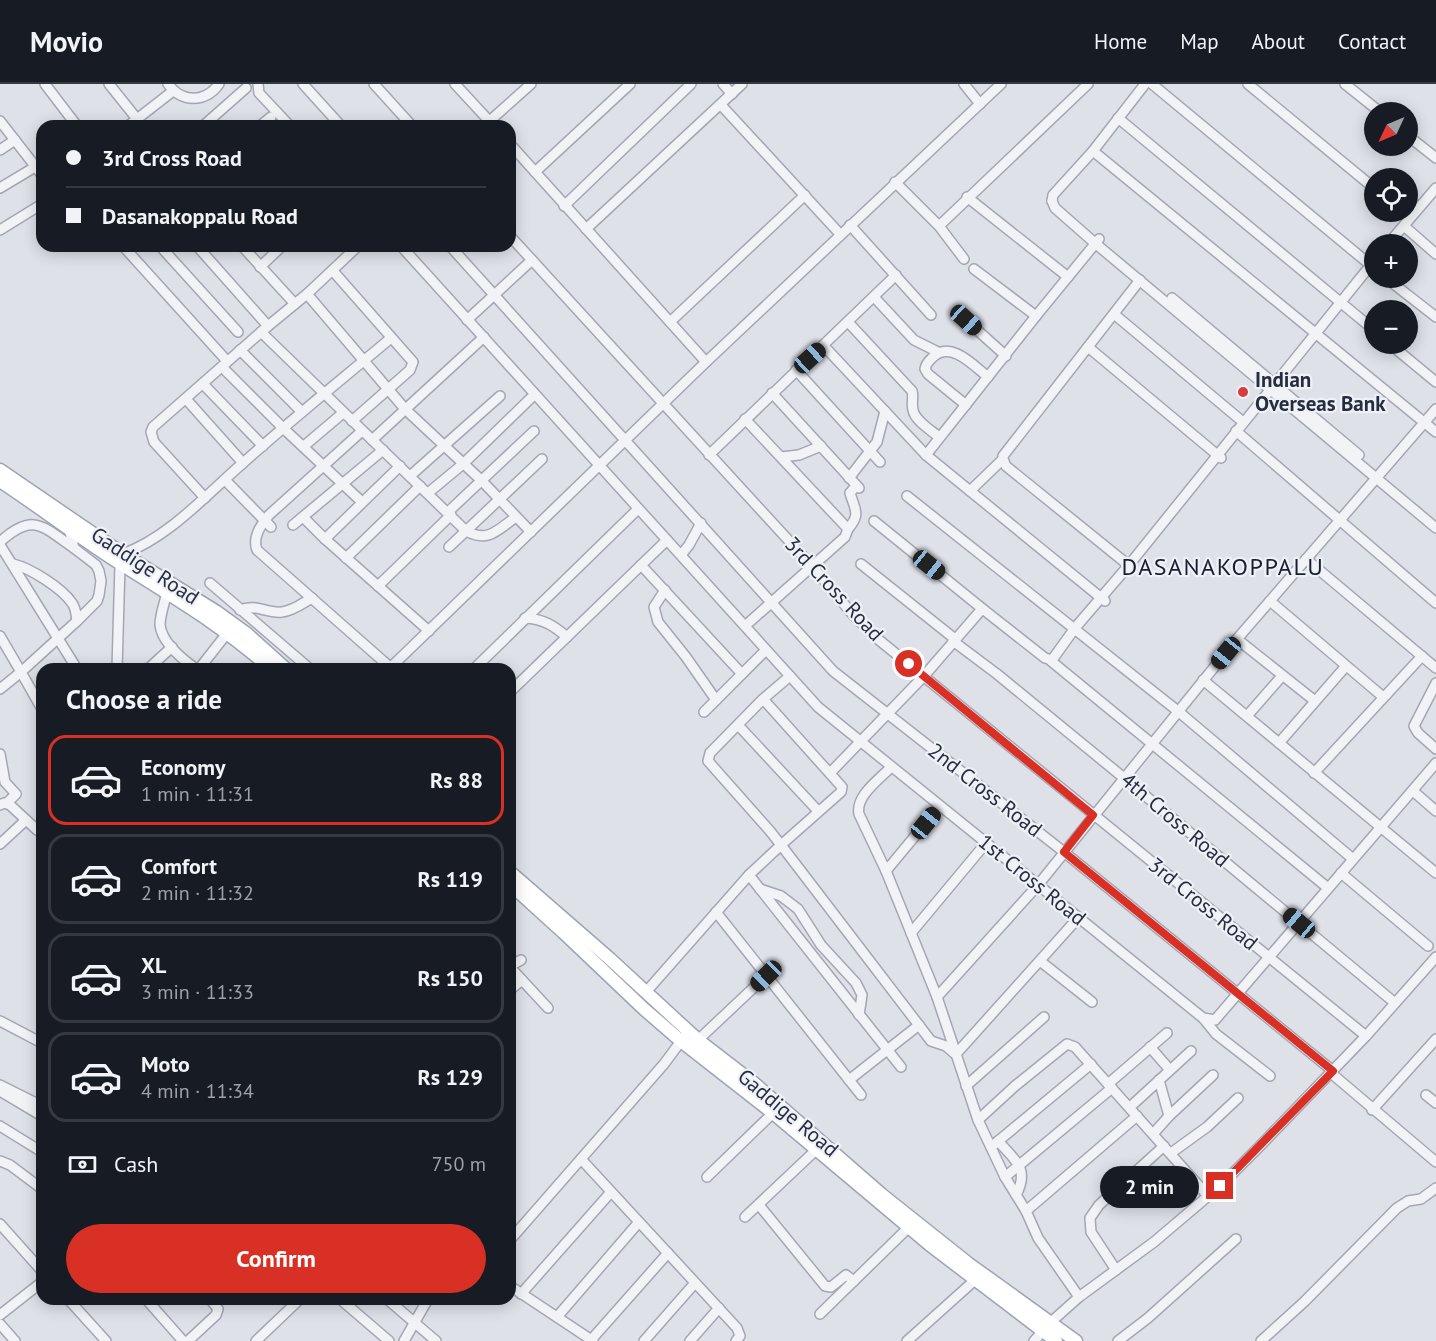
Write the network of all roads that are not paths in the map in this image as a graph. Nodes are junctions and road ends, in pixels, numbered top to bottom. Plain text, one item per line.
1 (45, 84) edge
2 (109, 84) edge
3 (219, 84) edge
4 (258, 84) edge
5 (303, 84) edge
6 (374, 84) edge
7 (455, 84) edge
8 (630, 84) edge
9 (691, 84) edge
10 (723, 84) edge
11 (742, 84) edge
12 (964, 84) edge
13 (1001, 84) edge
14 (1088, 84) edge
15 (1145, 84) edge
16 (1152, 84) edge
17 (1248, 84) edge
18 (1345, 84) edge
19 (525, 86) edge
20 (170, 87) edge
21 (246, 88) dead end
22 (732, 94) junction
23 (1368, 102) edge
24 (980, 104) junction
25 (721, 105) junction
26 (271, 117) dead end
27 (1118, 118) junction
28 (137, 119) joint
29 (72, 120) edge
30 (210, 120) edge
31 (267, 120) edge
32 (284, 120) edge
33 (336, 120) edge
34 (407, 120) edge
35 (486, 120) edge
36 (493, 120) edge
37 (0, 121) edge
38 (15, 140) junction
39 (1418, 144) edge
40 (0, 150) edge
41 (516, 151) edge
42 (1093, 151) junction
43 (1436, 159) edge
44 (35, 167) joint
45 (535, 172) junction
46 (1364, 180) edge
47 (895, 182) junction
48 (0, 188) edge
49 (1435, 193) edge
50 (805, 195) junction
51 (967, 197) junction
52 (564, 206) junction
53 (36, 208) edge
54 (1418, 209) edge
55 (1408, 222) edge
56 (850, 225) junction
57 (939, 226) junction
58 (1406, 228) junction
59 (586, 229) junction
60 (0, 230) edge
61 (840, 234) junction
62 (1399, 234) edge
63 (1402, 234) edge
64 (1098, 241) junction
65 (516, 243) edge
66 (128, 252) edge
67 (165, 252) edge
68 (202, 252) edge
69 (247, 252) edge
70 (276, 252) edge
71 (352, 252) edge
72 (406, 252) edge
73 (456, 252) edge
74 (1436, 254) edge
75 (964, 259) dead end
76 (1364, 259) edge
77 (532, 260) junction
78 (260, 267) junction
79 (975, 268) dead end
80 (333, 271) junction
81 (896, 275) junction
82 (1068, 277) junction
83 (1364, 277) edge
84 (1140, 280) junction
85 (1399, 288) edge
86 (307, 294) junction
87 (494, 294) junction
88 (874, 297) junction
89 (295, 304) junction
90 (1342, 304) junction
91 (1114, 314) junction
92 (931, 315) dead end
93 (1036, 316) junction
94 (1436, 317) edge
95 (467, 320) junction
96 (966, 320) dead end
97 (670, 322) junction
98 (848, 322) junction
99 (1364, 322) edge
100 (264, 329) junction
101 (238, 332) dead end
102 (1317, 334) junction
103 (483, 337) junction
104 (391, 338) junction
105 (824, 346) junction
106 (1088, 347) junction
107 (240, 350) junction
108 (938, 352) junction
109 (1402, 354) edge
110 (1006, 356) junction
111 (365, 360) junction
112 (706, 362) junction
113 (224, 364) junction
114 (796, 370) junction
115 (988, 377) junction
116 (1436, 382) edge
117 (203, 384) junction
118 (1274, 387) junction
119 (388, 390) junction
120 (772, 393) junction
121 (323, 394) junction
122 (534, 395) junction
123 (500, 396) dead end
124 (186, 399) junction
125 (663, 404) junction
126 (966, 405) junction
127 (1436, 409) edge
128 (405, 410) junction
129 (885, 411) junction
130 (302, 412) junction
131 (343, 413) junction
132 (745, 419) junction
133 (352, 421) junction
134 (1425, 422) junction
135 (1243, 423) junction
136 (284, 428) junction
137 (362, 431) junction
138 (534, 431) dead end
139 (1436, 432) edge
140 (1238, 433) junction
141 (939, 437) junction
142 (372, 440) junction
143 (625, 440) junction
144 (263, 446) junction
145 (304, 446) junction
146 (444, 446) junction
147 (820, 446) junction
148 (382, 450) junction
149 (869, 452) junction
150 (926, 454) junction
151 (709, 455) junction
152 (1219, 456) junction
153 (781, 457) junction
154 (542, 459) dead end
155 (1002, 459) junction
156 (880, 462) dead end
157 (243, 463) junction
158 (463, 464) junction
159 (324, 466) junction
160 (400, 466) junction
161 (599, 466) junction
162 (0, 470) edge
163 (1379, 475) junction
164 (410, 476) junction
165 (225, 480) junction
166 (481, 480) junction
167 (0, 481) edge
168 (342, 483) junction
169 (855, 484) junction
170 (420, 486) junction
171 (970, 491) junction
172 (428, 493) junction
173 (907, 496) dead end
174 (205, 498) junction
175 (500, 499) junction
176 (362, 502) junction
177 (638, 509) junction
178 (449, 514) junction
179 (303, 516) junction
180 (516, 517) junction
181 (1436, 520) edge
182 (874, 521) dead end
183 (1340, 521) junction
184 (700, 523) junction
185 (268, 524) junction
186 (293, 525) dead end
187 (1436, 528) edge
188 (69, 529) junction
189 (848, 529) junction
190 (466, 531) junction
191 (531, 532) junction
192 (325, 539) junction
193 (667, 540) junction
194 (0, 543) edge
195 (449, 547) dead end
196 (74, 548) junction
197 (681, 555) junction
198 (346, 558) junction
199 (121, 559) junction
200 (1306, 559) junction
201 (13, 564) junction
202 (861, 564) dead end
203 (641, 565) junction
204 (812, 566) junction
205 (1131, 567) junction
206 (210, 583) dead end
207 (378, 586) junction
208 (167, 591) junction
209 (665, 591) junction
210 (312, 598) junction
211 (1103, 599) junction
212 (1270, 601) junction
213 (772, 602) junction
214 (1436, 603) edge
215 (240, 610) junction
216 (984, 610) junction
217 (525, 618) junction
218 (77, 621) junction
219 (745, 626) junction
220 (1077, 630) junction
221 (429, 631) junction
222 (228, 632) junction
223 (0, 636) edge
224 (567, 637) junction
225 (59, 639) junction
226 (1237, 639) junction
227 (954, 640) junction
228 (172, 647) junction
229 (766, 650) junction
230 (1422, 656) junction
231 (1052, 660) junction
232 (73, 663) edge
233 (117, 663) edge
234 (155, 663) edge
235 (188, 663) edge
236 (202, 663) edge
237 (264, 663) edge
238 (279, 663) edge
239 (303, 663) edge
240 (384, 663) edge
241 (395, 663) edge
242 (480, 663) edge
243 (1346, 666) junction
244 (1436, 668) edge
245 (21, 672) junction
246 (742, 674) junction
247 (790, 676) junction
248 (924, 676) junction
249 (1282, 676) junction
250 (1203, 680) junction
251 (1436, 682) edge
252 (516, 686) edge
253 (0, 689) edge
254 (1386, 695) junction
255 (36, 699) edge
256 (763, 699) junction
257 (716, 700) junction
258 (1315, 701) junction
259 (704, 712) dead end
260 (1179, 712) junction
261 (888, 714) junction
262 (1247, 716) junction
263 (738, 725) junction
264 (862, 743) junction
265 (1279, 743) junction
266 (1151, 744) junction
267 (1436, 749) edge
268 (0, 754) edge
269 (1436, 763) edge
270 (891, 767) junction
271 (1314, 772) junction
272 (830, 773) junction
273 (1124, 778) junction
274 (1413, 791) junction
275 (4, 804) edge
276 (939, 807) junction
277 (1436, 811) edge
278 (818, 812) junction
279 (1093, 815) junction
280 (26, 819) junction
281 (1381, 828) junction
282 (36, 829) edge
283 (986, 843) junction
284 (0, 844) edge
285 (780, 845) junction
286 (1064, 852) junction
287 (1353, 860) junction
288 (886, 871) junction
289 (1341, 873) junction
290 (1436, 873) edge
291 (749, 875) junction
292 (516, 877) edge
293 (1038, 885) junction
294 (1328, 888) junction
295 (516, 889) edge
296 (759, 889) junction
297 (716, 912) junction
298 (1078, 918) junction
299 (1299, 923) junction
300 (911, 933) junction
301 (1428, 946) dead end
302 (1269, 957) junction
303 (1436, 957) edge
304 (521, 960) dead end
305 (1040, 961) junction
306 (516, 963) edge
307 (516, 974) edge
308 (766, 976) junction
309 (522, 980) junction
310 (516, 985) edge
311 (646, 992) junction
312 (1239, 994) junction
313 (937, 997) junction
314 (1092, 1002) dead end
315 (1395, 1003) junction
316 (548, 1008) dead end
317 (859, 1015) junction
318 (1044, 1017) dead end
319 (1203, 1018) junction
320 (0, 1021) edge
321 (919, 1025) junction
322 (1167, 1033) dead end
323 (685, 1036) junction
324 (1366, 1036) junction
325 (36, 1040) edge
326 (698, 1040) junction
327 (1435, 1042) edge
328 (1150, 1047) junction
329 (886, 1049) junction
330 (1191, 1051) dead end
331 (956, 1054) junction
332 (1091, 1064) junction
333 (900, 1067) dead end
334 (1170, 1070) junction
335 (1332, 1072) junction
336 (1213, 1075) dead end
337 (1270, 1076) dead end
338 (849, 1080) junction
339 (1159, 1080) junction
340 (0, 1085) edge
341 (966, 1086) junction
342 (1110, 1086) junction
343 (0, 1091) edge
344 (861, 1095) dead end
345 (1426, 1095) dead end
346 (1238, 1098) dead end
347 (36, 1103) edge
348 (1436, 1103) edge
349 (1130, 1107) junction
350 (1372, 1110) junction
351 (36, 1112) edge
352 (773, 1113) junction
353 (1137, 1116) junction
354 (1169, 1116) junction
355 (978, 1120) junction
356 (0, 1125) edge
357 (1154, 1134) junction
358 (995, 1144) junction
359 (36, 1148) edge
360 (816, 1150) junction
361 (1168, 1150) junction
362 (581, 1159) junction
363 (0, 1161) edge
364 (1436, 1162) edge
365 (1019, 1165) junction
366 (707, 1177) dead end
367 (1005, 1177) junction
368 (36, 1184) edge
369 (1436, 1188) edge
370 (611, 1192) junction
371 (1016, 1195) junction
372 (1208, 1196) junction
373 (759, 1205) junction
374 (1026, 1211) junction
375 (746, 1217) dead end
376 (639, 1222) junction
377 (0, 1224) edge
378 (908, 1228) junction
379 (516, 1233) edge
380 (1236, 1239) dead end
381 (668, 1253) junction
382 (36, 1263) edge
383 (1116, 1270) junction
384 (975, 1280) junction
385 (854, 1281) junction
386 (695, 1283) junction
387 (36, 1287) edge
388 (516, 1290) edge
389 (522, 1294) junction
390 (1079, 1297) junction
391 (73, 1305) edge
392 (151, 1305) edge
393 (215, 1305) edge
394 (292, 1305) edge
395 (347, 1305) edge
396 (394, 1305) edge
397 (425, 1305) edge
398 (719, 1308) junction
399 (820, 1314) dead end
400 (0, 1315) edge
401 (557, 1317) junction
402 (415, 1323) junction
403 (0, 1324) edge
404 (1042, 1332) edge
405 (592, 1340) edge
406 (15, 1341) edge
407 (106, 1341) edge
408 (183, 1341) edge
409 (188, 1341) edge
410 (256, 1341) edge
411 (389, 1341) edge
412 (404, 1341) edge
413 (436, 1341) edge
414 (645, 1341) edge
415 (690, 1341) edge
416 (736, 1341) edge
417 (907, 1341) edge
418 (1056, 1341) edge
419 (1076, 1341) edge
420 (1118, 1341) edge
421 (1261, 1341) edge

1 - 29 street
2 - 28 street
3 - 20 street
4 - 32 street
5 - 33 street
6 - 34 street
7 - 35 street
8 - 45 street
9 - 52 street
10 - 22 street
11 - 22 street
12 - 24 street
13 - 24 street
14 - 51 street
15 - 27 street
16 - 76 street
17 - 46 street
18 - 23 street
19 - 36 street
20 - 28 street
21 - 30 street
22 - 25 street
24 - 47 street
25 - 50 street
25 - 59 street
26 - 31 street
27 - 42 street
27 - 90 street
37 - 38 street
38 - 40 street
38 - 44 street
39 - 43 street
41 - 45 street
42 - 64 street
42 - 102 street
44 - 48 street
45 - 52 street
47 - 56 street
47 - 57 street
49 - 54 street
50 - 61 street
50 - 97 street
51 - 57 street
51 - 82 street
52 - 59 street
53 - 60 street
55 - 58 street
56 - 61 street
56 - 81 street
57 - 75 street
58 - 62 street
58 - 63 street
58 - 74 street
59 - 97 street
61 - 112 street
64 - 82 street
64 - 84 street
64 - 118 street
65 - 77 street, 3rd Cross Road
66 - 113 street
67 - 101 street
68 - 100 street
69 - 78 street
70 - 78 street
71 - 80 street
72 - 95 street, 1st Cross Road
73 - 87 street, 2nd Cross Road
77 - 87 street
77 - 125 street, 3rd Cross Road
78 - 89 street
79 - 93 street
80 - 86 street
80 - 104 street
81 - 88 street
81 - 92 street
82 - 93 street
83 - 90 street
84 - 91 street
84 - 118 street
85 - 94 street
86 - 89 street
86 - 111 street
87 - 95 street
87 - 143 street, 2nd Cross Road
88 - 98 street
88 - 108 street
89 - 100 street
90 - 99 street
90 - 102 street
91 - 106 street
91 - 135 street
93 - 110 street
95 - 103 street, 1st Cross Road
96 - 110 street
97 - 112 street
98 - 105 street
98 - 141 street
100 - 107 street
100 - 121 street
102 - 118 street
102 - 134 street
103 - 122 street, 1st Cross Road
103 - 128 street
104 - 111 street
104 - 119 street
105 - 114 street
105 - 129 street
106 - 152 street
106 - 155 street
107 - 113 street
107 - 130 street
108 - 115 street
108 - 126 street
109 - 116 street
110 - 115 street
111 - 119 street
111 - 121 street
112 - 125 street
113 - 117 street
113 - 136 street
114 - 120 street
114 - 149 street
115 - 126 street
117 - 124 street
117 - 144 street
118 - 135 street
118 - 140 street
118 - 163 street
119 - 128 street
119 - 133 street
120 - 132 street
120 - 147 street
121 - 130 street
121 - 131 street
122 - 158 street
122 - 161 street, 1st Cross Road
123 - 146 street
124 - 157 street
124 - 174 street
125 - 143 street
125 - 151 street, 3rd Cross Road
126 - 141 street
127 - 134 street
128 - 142 street
128 - 146 street
129 - 149 street
129 - 150 street
130 - 136 street
131 - 133 street
131 - 145 street
132 - 151 street
132 - 153 street
133 - 137 street
134 - 139 street
134 - 163 street
135 - 140 street
136 - 144 street
136 - 145 street
137 - 142 street
137 - 159 street
138 - 166 street
140 - 152 street
140 - 183 street
141 - 150 street
142 - 148 street
143 - 161 street
143 - 184 street, 2nd Cross Road
144 - 157 street
145 - 159 street
146 - 158 street
146 - 164 street
147 - 153 street
147 - 169 street
148 - 160 street
148 - 168 street
149 - 156 street
149 - 169 street
150 - 171 street
151 - 204 street, 3rd Cross Road
152 - 205 street
153 - 189 street
154 - 175 street
155 - 171 street
155 - 205 street
157 - 165 street
158 - 166 street
158 - 172 street
159 - 168 street
159 - 185 street
160 - 164 street
160 - 176 street
161 - 177 street, 1st Cross Road
161 - 191 street
162 - 199 main road, Gaddige Road
163 - 181 street
163 - 183 street
163 - 187 street
164 - 170 street
165 - 174 street
165 - 185 street
166 - 175 street
166 - 178 street
167 - 188 main road, Gaddige Road
168 - 176 street
168 - 179 street
169 - 189 street
170 - 172 street
170 - 198 street
171 - 211 street
172 - 178 street
173 - 220 street
174 - 199 street
175 - 180 street
175 - 190 street
176 - 192 street
177 - 193 street, 1st Cross Road
177 - 217 street
178 - 190 street
178 - 207 street
179 - 186 street
179 - 192 street
180 - 190 street
180 - 191 street
182 - 216 street
183 - 200 street
183 - 214 street
184 - 197 street
184 - 213 street, 2nd Cross Road
185 - 210 street
188 - 196 street
188 - 199 main road, Gaddige Road
189 - 204 street
190 - 195 street
191 - 221 street
192 - 198 street
193 - 197 street, 1st Cross Road
193 - 203 street
194 - 196 street
194 - 201 street
196 - 218 street
197 - 219 street, 1st Cross Road
198 - 207 street
199 - 208 main road, Gaddige Road
199 - 233 street
199 - 238 main road, Gaddige Road
200 - 212 street
200 - 230 street
201 - 218 street
201 - 225 street
202 - 227 street, 4th Cross Road
203 - 209 street
203 - 224 street
204 - 213 street
204 - 248 street, 3rd Cross Road
205 - 211 street
206 - 215 street
207 - 221 street
208 - 222 main road, Gaddige Road
208 - 228 street
209 - 246 street
209 - 257 street
210 - 215 street
210 - 240 street
211 - 220 street
212 - 226 street
212 - 243 street
213 - 219 street
213 - 261 street, 2nd Cross Road
215 - 239 street
216 - 227 street
216 - 231 street
217 - 224 street
217 - 242 street
218 - 225 street
219 - 229 street, 1st Cross Road
220 - 231 street
220 - 260 street
221 - 241 street
222 - 236 street
222 - 237 main road, Gaddige Road
223 - 245 street
224 - 252 street
225 - 232 street
225 - 245 street
226 - 249 street
226 - 250 street
227 - 248 street
227 - 273 street, 4th Cross Road
228 - 234 street
228 - 235 street
229 - 246 street
229 - 247 street, 1st Cross Road
230 - 244 street
230 - 254 street
231 - 266 street
243 - 254 street
243 - 258 street
245 - 253 street
245 - 255 street
246 - 257 street
247 - 256 street
247 - 264 street, 1st Cross Road
248 - 261 street
248 - 279 street, 3rd Cross Road
249 - 258 street
249 - 262 street
250 - 260 street
250 - 262 street
251 - 267 street
254 - 271 street
256 - 263 street
256 - 272 street
257 - 259 street
258 - 265 street
260 - 266 street
260 - 287 street
261 - 264 street
261 - 286 street, 2nd Cross Road
262 - 265 street
263 - 278 street
263 - 285 street
264 - 270 street, 1st Cross Road
264 - 272 street
265 - 271 street
266 - 273 street
266 - 294 street
268 - 275 street
269 - 274 street
270 - 276 street, 1st Cross Road
270 - 288 street
271 - 281 street
272 - 278 street
273 - 279 street
273 - 299 street, 4th Cross Road
274 - 277 street
274 - 281 street
275 - 280 street
276 - 283 street, 1st Cross Road
276 - 288 street
278 - 285 street
279 - 286 street
279 - 302 street, 3rd Cross Road
280 - 282 street
280 - 284 street
281 - 287 street
281 - 290 street
283 - 293 street, 1st Cross Road
283 - 300 street
285 - 291 street
285 - 321 street
286 - 293 street
286 - 312 street, 2nd Cross Road
287 - 289 street
288 - 300 street
289 - 294 street
289 - 301 street
291 - 296 street
291 - 297 street
292 - 311 main road, Gaddige Road
293 - 298 street, 1st Cross Road
293 - 313 street
294 - 299 street
295 - 323 main road, Gaddige Road
296 - 317 street
296 - 317 street
297 - 308 street
297 - 311 street
298 - 305 street
298 - 319 street, 1st Cross Road
299 - 302 street
299 - 315 street, 4th Cross Road
300 - 313 street
302 - 312 street
302 - 324 street, 3rd Cross Road
303 - 315 street
304 - 306 street
305 - 314 street
305 - 331 street
307 - 309 street
308 - 326 street
308 - 338 street
309 - 310 street
309 - 316 street
311 - 323 main road, Gaddige Road
312 - 319 street
312 - 335 street, 2nd Cross Road
313 - 331 street
315 - 324 street
317 - 329 street
318 - 341 street
319 - 337 street, 1st Cross Road
320 - 325 street
321 - 329 street
321 - 331 street
322 - 328 street
323 - 326 main road, Gaddige Road
323 - 352 main road, Gaddige Road
323 - 362 street
324 - 335 street
326 - 404 main road, Gaddige Road
327 - 350 street
328 - 334 street
328 - 342 street
329 - 333 street
329 - 338 street
330 - 334 street
331 - 341 street
332 - 342 street
332 - 355 street
332 - 358 street
334 - 339 street
335 - 350 street, 2nd Cross Road
335 - 372 street
336 - 354 street
338 - 344 street
339 - 349 street
339 - 354 street
340 - 347 street
341 - 355 street
342 - 349 street
342 - 365 street
343 - 351 street
345 - 348 street
346 - 361 street
349 - 353 street
350 - 364 street, 2nd Cross Road
352 - 360 main road, Gaddige Road
352 - 366 street
353 - 357 street
353 - 374 street
354 - 357 street
355 - 358 street
356 - 359 street
357 - 361 street
358 - 365 street
358 - 367 street
360 - 373 street
360 - 378 main road, Gaddige Road
361 - 372 street
361 - 383 street
362 - 370 street
362 - 379 street
363 - 368 street
365 - 367 street
365 - 371 street
367 - 371 street
369 - 421 street
370 - 376 street
370 - 389 street
371 - 374 street
372 - 383 street
373 - 375 street
373 - 385 street
374 - 390 street
376 - 381 street
376 - 401 street
377 - 382 street
378 - 384 main road, Gaddige Road
378 - 385 street
380 - 420 street
381 - 386 street
381 - 405 street
383 - 390 street
384 - 404 main road, Gaddige Road
384 - 417 street
385 - 399 street
386 - 398 street
386 - 414 street
387 - 400 street
388 - 389 street
389 - 401 street
390 - 404 street
391 - 407 street
392 - 408 street
393 - 409 street
394 - 410 street
395 - 411 street
396 - 402 street
397 - 402 street
398 - 415 street
398 - 416 street
401 - 405 street
402 - 412 street
402 - 413 street
403 - 406 street
404 - 418 main road, Gaddige Road
404 - 419 main road, Gaddige Road

